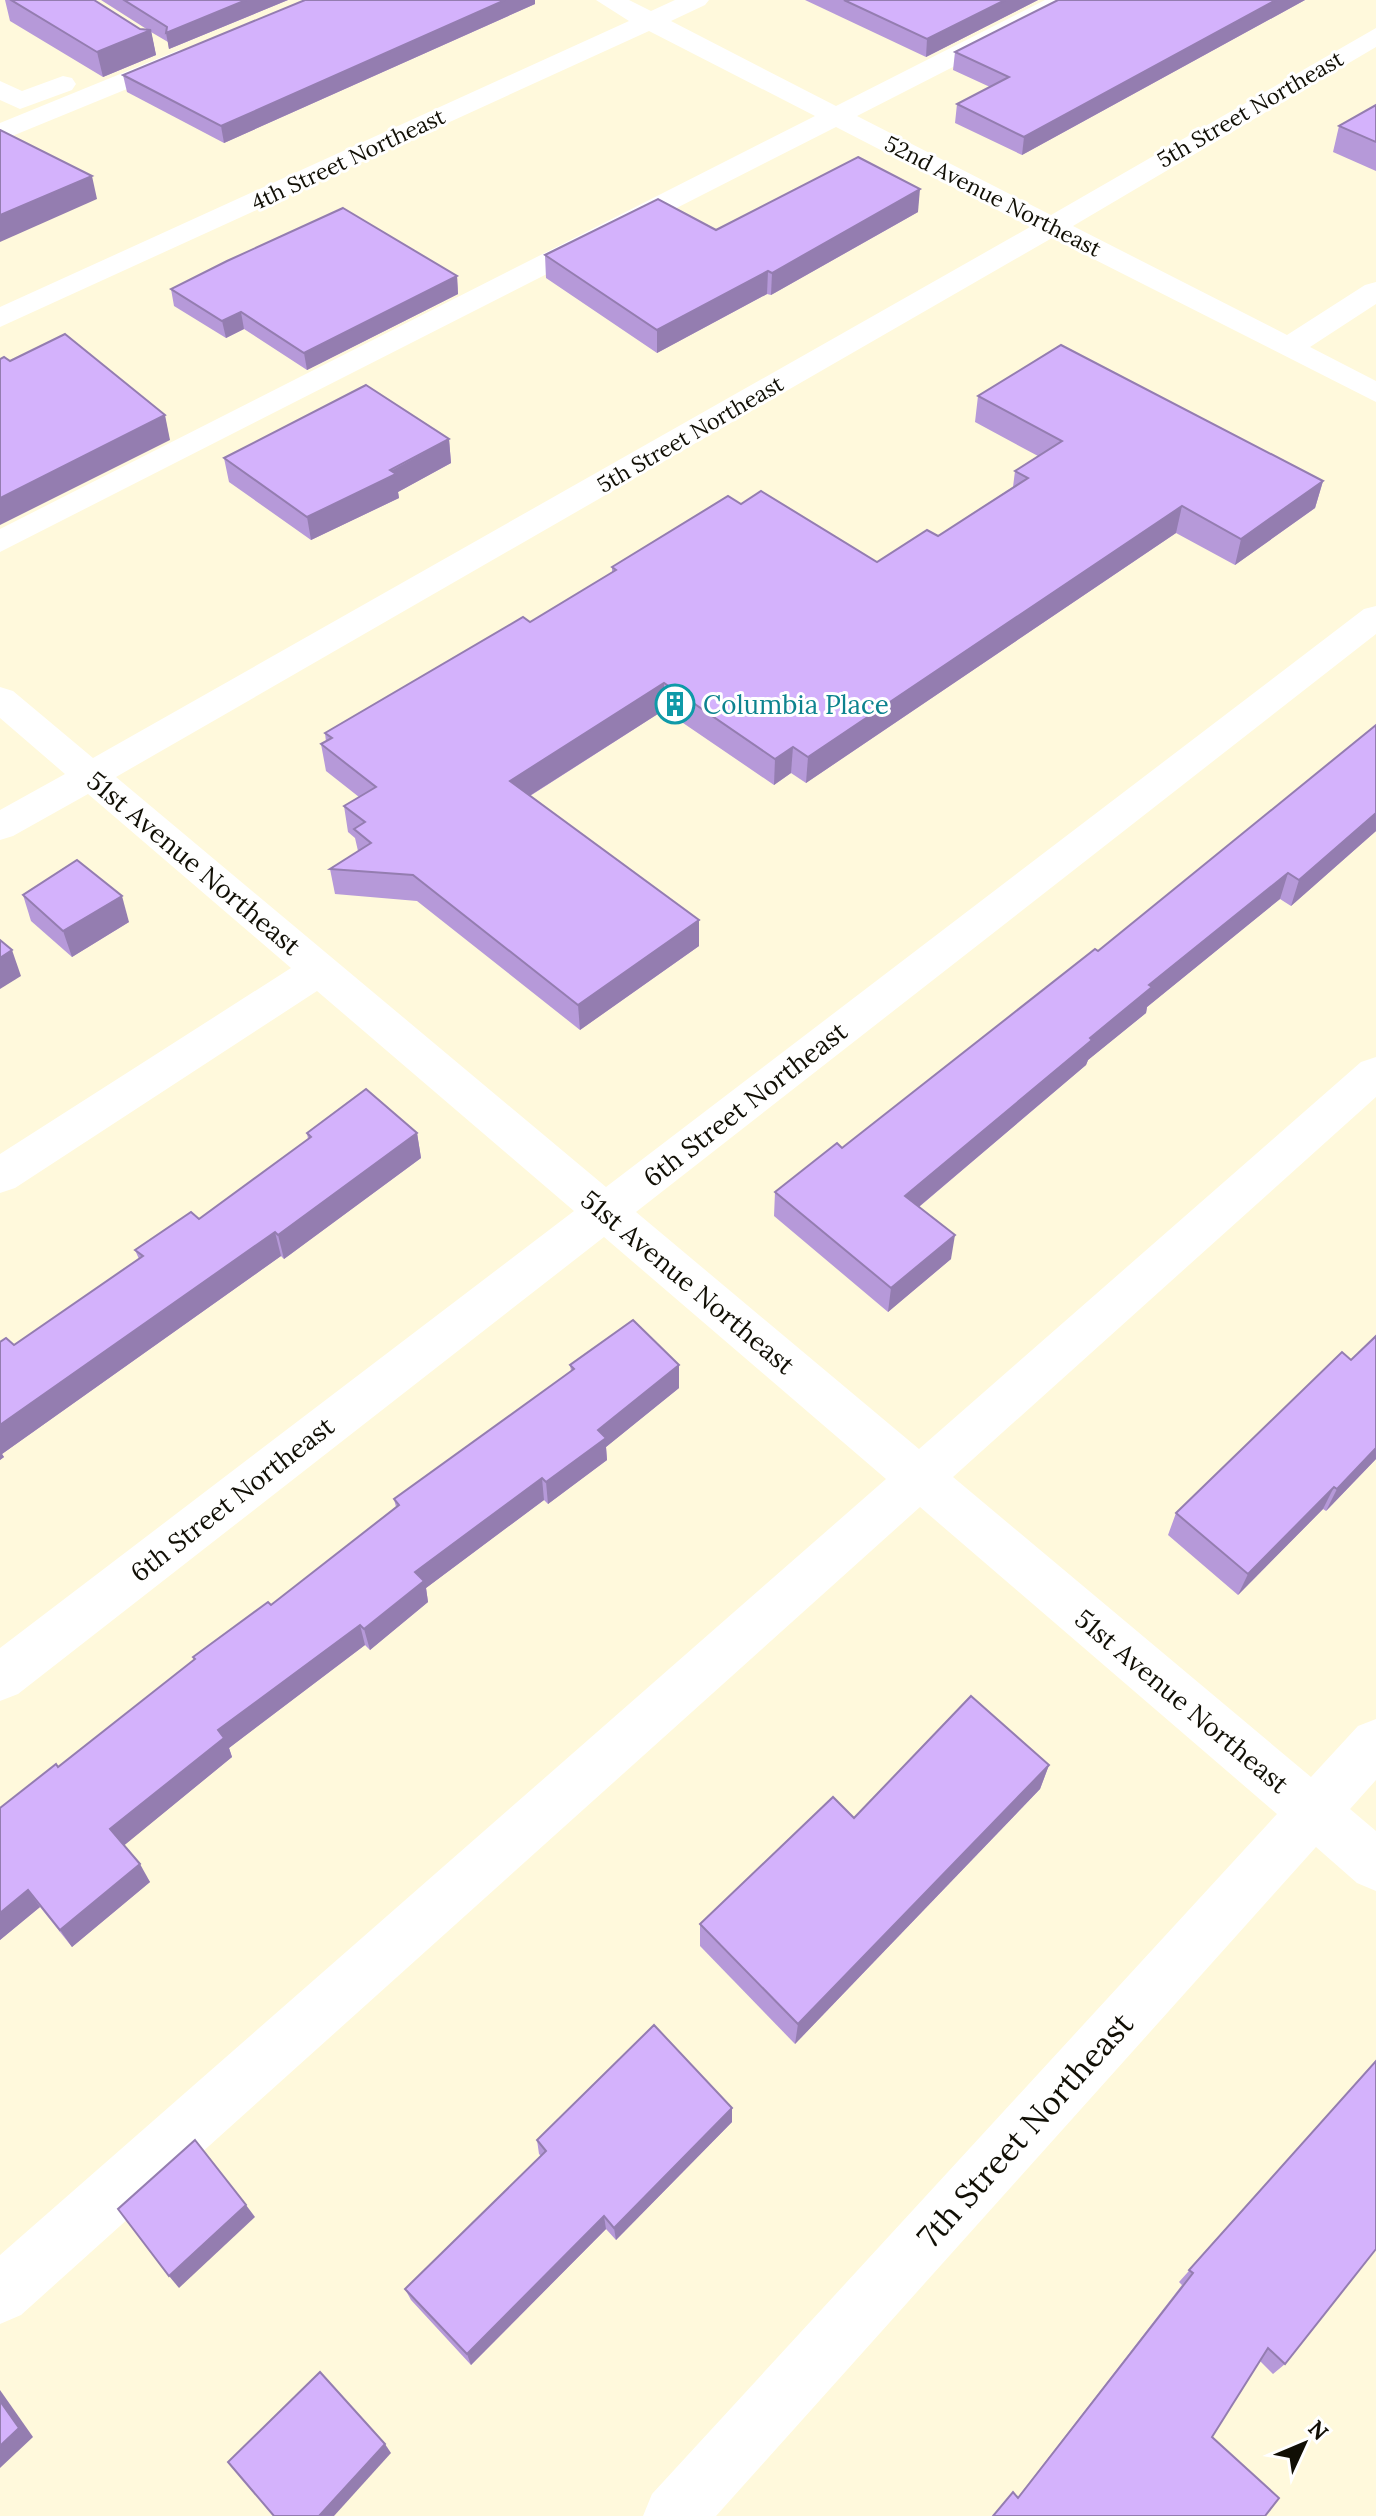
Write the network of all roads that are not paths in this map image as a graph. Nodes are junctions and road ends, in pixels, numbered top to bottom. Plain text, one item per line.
1 (609, 0) edge
2 (696, 0) edge
3 (1065, 0) edge
4 (650, 21) junction
5 (1376, 36) edge
6 (0, 89) edge
7 (836, 116) junction
8 (0, 133) edge
9 (1049, 225) junction
10 (1376, 291) edge
11 (0, 318) edge
12 (1288, 348) junction
13 (1376, 393) edge
14 (0, 542) edge
15 (1376, 617) edge
16 (0, 699) edge
17 (90, 775) junction
18 (0, 827) edge
19 (319, 970) junction
20 (1376, 1073) edge
21 (0, 1176) edge
22 (605, 1212) junction
23 (920, 1478) junction
24 (0, 1678) edge
25 (1376, 1743) edge
26 (1313, 1812) junction
27 (1376, 1865) edge
28 (0, 2294) edge
29 (674, 2516) edge

1 - 4 street, 52nd Avenue Northeast
2 - 4 street, 4th Street Northeast
3 - 7 street
4 - 7 street, 52nd Avenue Northeast
4 - 11 street, 4th Street Northeast
5 - 9 street, 5th Street Northeast
6 - 8 street
7 - 9 street, 52nd Avenue Northeast
7 - 14 street
9 - 12 street, 52nd Avenue Northeast
9 - 17 street, 5th Street Northeast
10 - 12 street
12 - 13 street, 52nd Avenue Northeast
15 - 22 street, 6th Street Northeast
16 - 17 street, 51st Avenue Northeast
17 - 18 street, 5th Street Northeast
17 - 19 street, 51st Avenue Northeast
19 - 21 street
19 - 22 street, 51st Avenue Northeast
20 - 23 street
22 - 23 street, 51st Avenue Northeast
22 - 24 street, 6th Street Northeast
23 - 26 street, 51st Avenue Northeast
23 - 28 street
25 - 26 street, 7th Street Northeast
26 - 27 street, 51st Avenue Northeast
26 - 29 street, 7th Street Northeast

